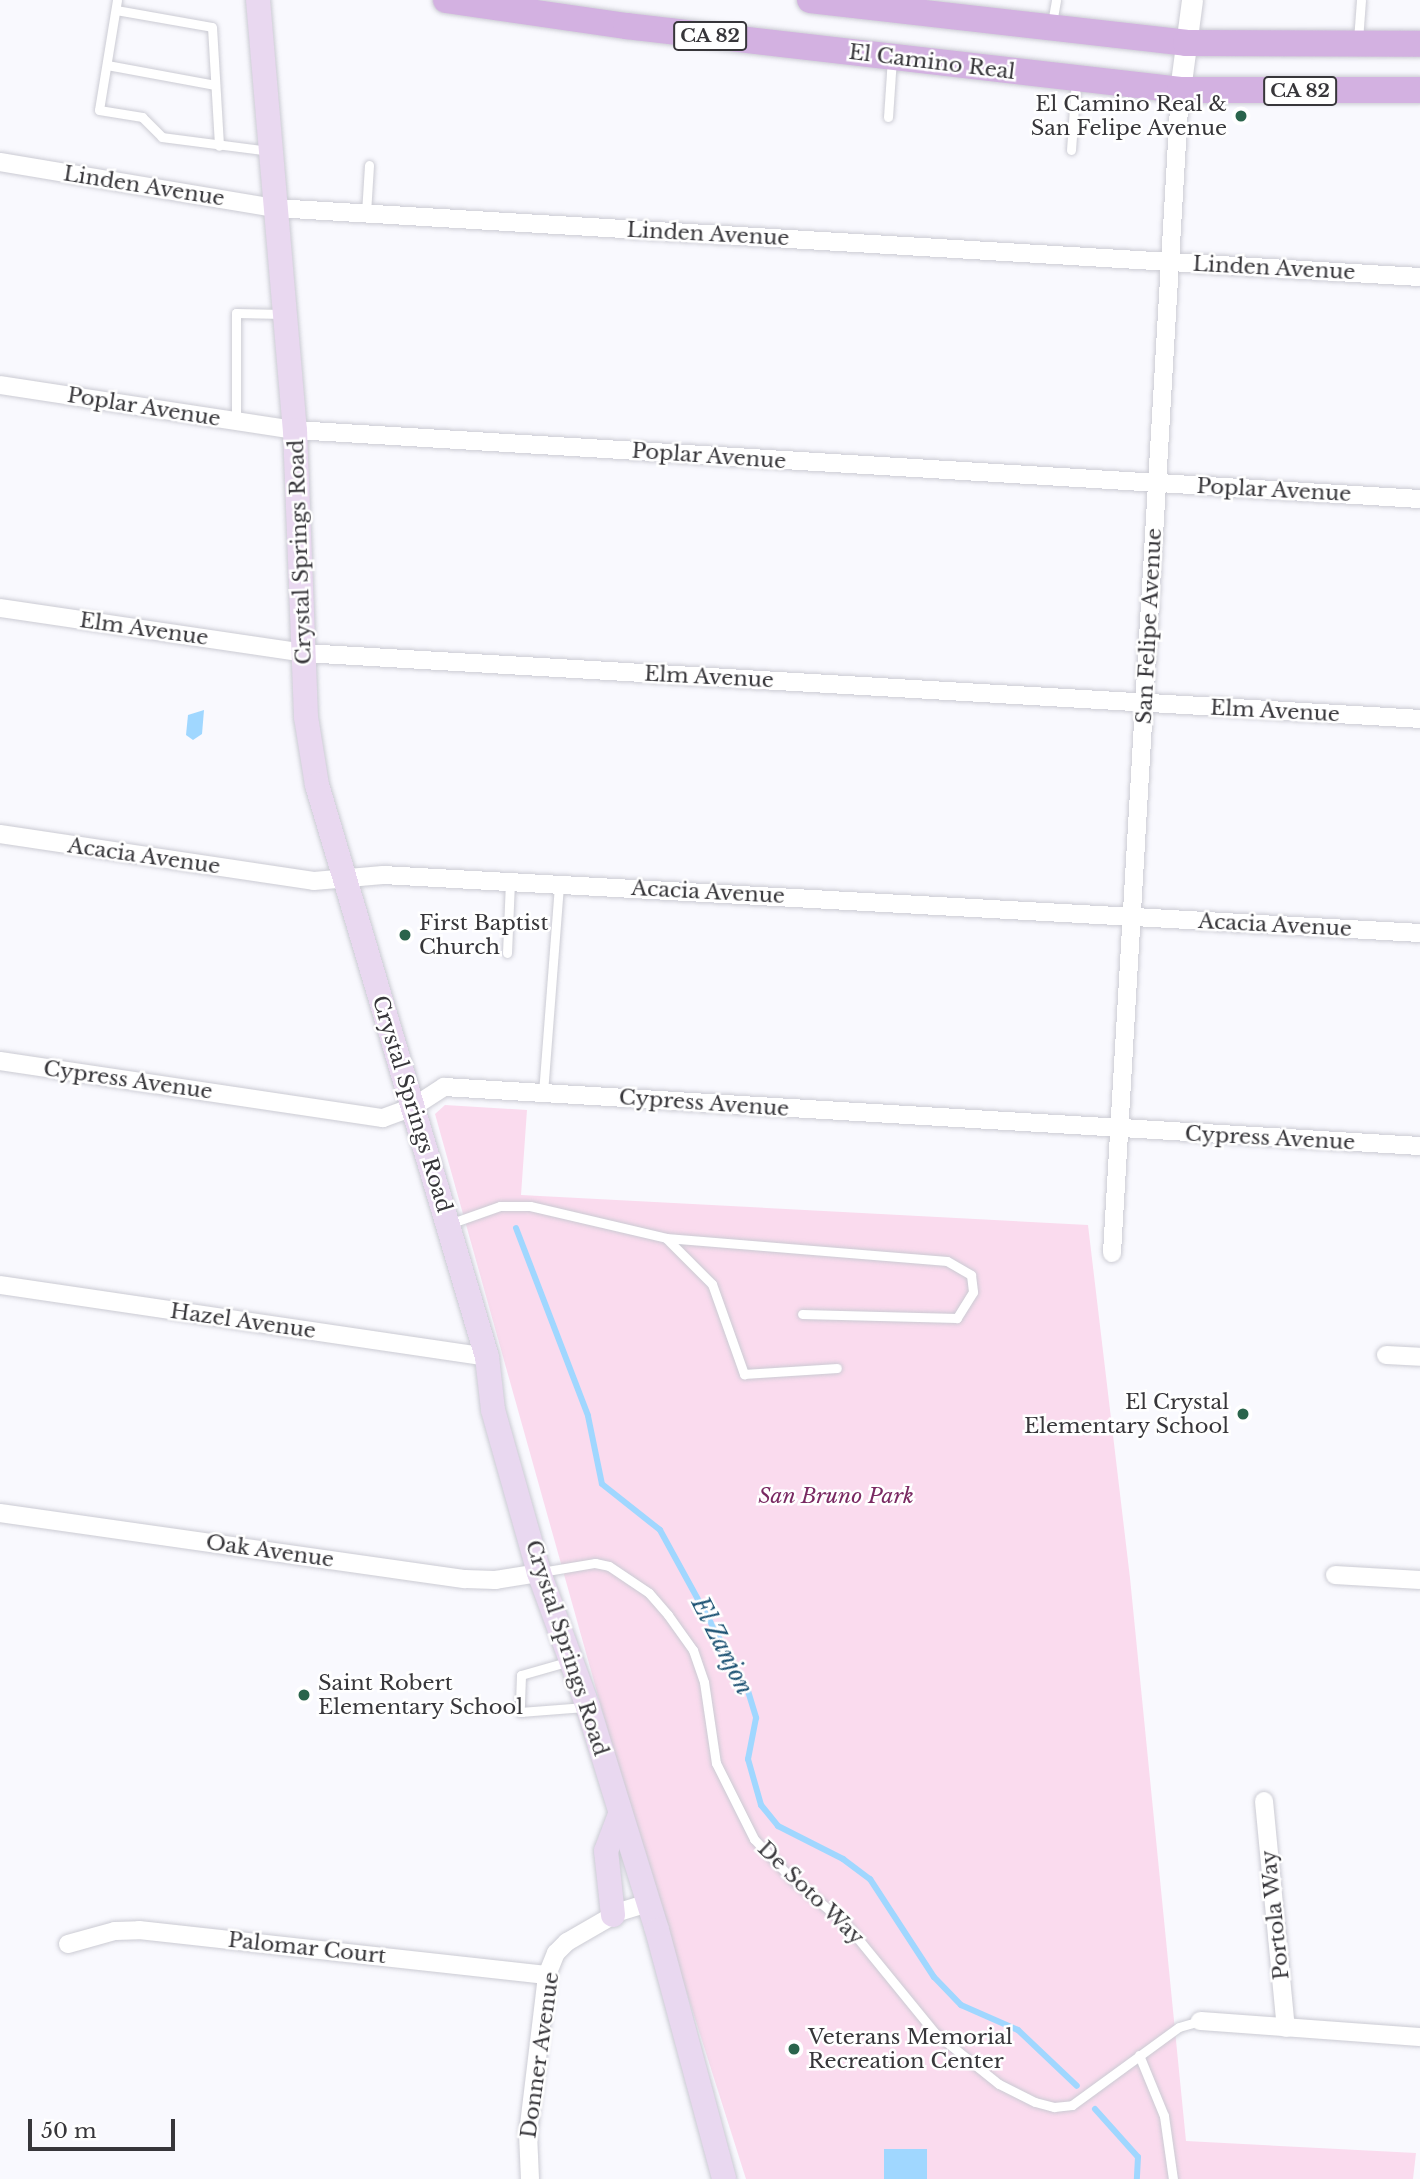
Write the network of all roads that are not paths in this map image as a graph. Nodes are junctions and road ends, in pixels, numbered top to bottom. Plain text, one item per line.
1 (258, 0) edge
2 (446, 0) edge
3 (810, 0) edge
4 (1056, 0) edge
5 (1192, 0) edge
6 (1361, 0) edge
7 (880, 4) edge
8 (116, 5) edge
9 (1051, 29) junction
10 (1186, 43) junction
11 (1358, 44) junction
12 (1420, 44) edge
13 (892, 57) junction
14 (107, 65) junction
15 (1076, 79) junction
16 (215, 86) junction
17 (1180, 90) junction
18 (1420, 90) edge
19 (888, 117) dead end
20 (219, 146) junction
21 (1071, 150) dead end
22 (270, 151) junction
23 (0, 162) edge
24 (369, 165) dead end
25 (275, 208) junction
26 (366, 213) junction
27 (1170, 262) junction
28 (1420, 277) edge
29 (284, 314) junction
30 (0, 385) edge
31 (236, 421) junction
32 (295, 430) junction
33 (1157, 484) junction
34 (1420, 499) edge
35 (0, 608) edge
36 (304, 653) junction
37 (1144, 703) junction
38 (1420, 719) edge
39 (0, 834) edge
40 (344, 878) junction
41 (510, 881) junction
42 (559, 884) junction
43 (1132, 917) junction
44 (1420, 933) edge
45 (507, 953) dead end
46 (0, 1061) edge
47 (542, 1093) junction
48 (414, 1107) junction
49 (1119, 1129) junction
50 (1420, 1146) edge
51 (448, 1224) junction
52 (666, 1238) junction
53 (1112, 1253) dead end
54 (0, 1285) edge
55 (802, 1314) dead end
56 (1386, 1355) dead end
57 (486, 1357) junction
58 (1420, 1357) edge
59 (838, 1368) dead end
60 (0, 1513) edge
61 (539, 1573) junction
62 (1335, 1575) dead end
63 (1420, 1580) edge
64 (571, 1660) junction
65 (588, 1707) junction
66 (1264, 1801) dead end
67 (620, 1814) junction
68 (648, 1903) junction
69 (614, 1915) junction
70 (68, 1944) dead end
71 (547, 1975) junction
72 (1200, 2021) joint
73 (1286, 2028) junction
74 (1420, 2037) edge
75 (1139, 2055) junction
76 (530, 2179) edge
77 (724, 2179) edge
78 (1173, 2179) edge

1 - 22 main road, Crystal Springs Road
2 - 13 main road, El Camino Real / CA 82
3 - 7 main road, CA 82
4 - 9 lane
5 - 10 street, San Felipe Avenue
6 - 11 lane
7 - 9 main road, CA 82
8 - 14 lane
8 - 16 lane
9 - 10 main road, CA 82
10 - 11 main road, CA 82
10 - 17 street, San Felipe Avenue
11 - 12 main road, CA 82
13 - 15 main road, El Camino Real / CA 82
13 - 19 lane
14 - 16 lane
14 - 20 lane
15 - 17 main road, El Camino Real / CA 82
15 - 21 lane
16 - 20 lane
17 - 18 main road, El Camino Real / CA 82
17 - 27 street, San Felipe Avenue
20 - 22 lane
22 - 25 main road, Crystal Springs Road
23 - 25 street, Linden Avenue
24 - 26 lane
25 - 26 street, Linden Avenue
25 - 29 main road, Crystal Springs Road
26 - 27 street, Linden Avenue
27 - 28 street, Linden Avenue
27 - 33 street, San Felipe Avenue
29 - 31 lane
29 - 32 main road, Crystal Springs Road
30 - 31 street, Poplar Avenue
31 - 32 street, Poplar Avenue
32 - 33 street, Poplar Avenue
32 - 36 main road, Crystal Springs Road
33 - 34 street, Poplar Avenue
33 - 37 street, San Felipe Avenue
35 - 36 street, Elm Avenue
36 - 37 street, Elm Avenue
36 - 40 main road, Crystal Springs Road
37 - 38 street, Elm Avenue
37 - 43 street, San Felipe Avenue
39 - 40 street, Acacia Avenue
40 - 41 street, Acacia Avenue
40 - 48 main road, Crystal Springs Road
41 - 42 street, Acacia Avenue
41 - 45 lane
42 - 43 street, Acacia Avenue
42 - 47 lane
43 - 44 street, Acacia Avenue
43 - 49 street, San Felipe Avenue
46 - 48 street, Cypress Avenue
47 - 48 street, Cypress Avenue
47 - 49 street, Cypress Avenue
48 - 51 main road, Crystal Springs Road
49 - 50 street, Cypress Avenue
49 - 53 street, San Felipe Avenue
51 - 52 lane
51 - 57 main road, Crystal Springs Road
52 - 55 lane
52 - 59 lane
54 - 57 street, Hazel Avenue
56 - 58 street
57 - 61 main road, Crystal Springs Road
60 - 61 street, Oak Avenue
61 - 64 main road, Crystal Springs Road
61 - 75 lane, De Soto Way
62 - 63 street
64 - 65 main road, Crystal Springs Road
64 - 65 lane
65 - 67 main road, Crystal Springs Road
66 - 73 street, Portola Way
67 - 68 main road, Crystal Springs Road
67 - 69 main road
68 - 69 street, Donner Avenue
68 - 77 main road, Crystal Springs Road
69 - 71 street, Donner Avenue
70 - 71 street, Palomar Court
71 - 76 street, Donner Avenue
72 - 73 street, De Soto Way
72 - 75 lane, De Soto Way
73 - 74 street, De Soto Way
75 - 78 lane

